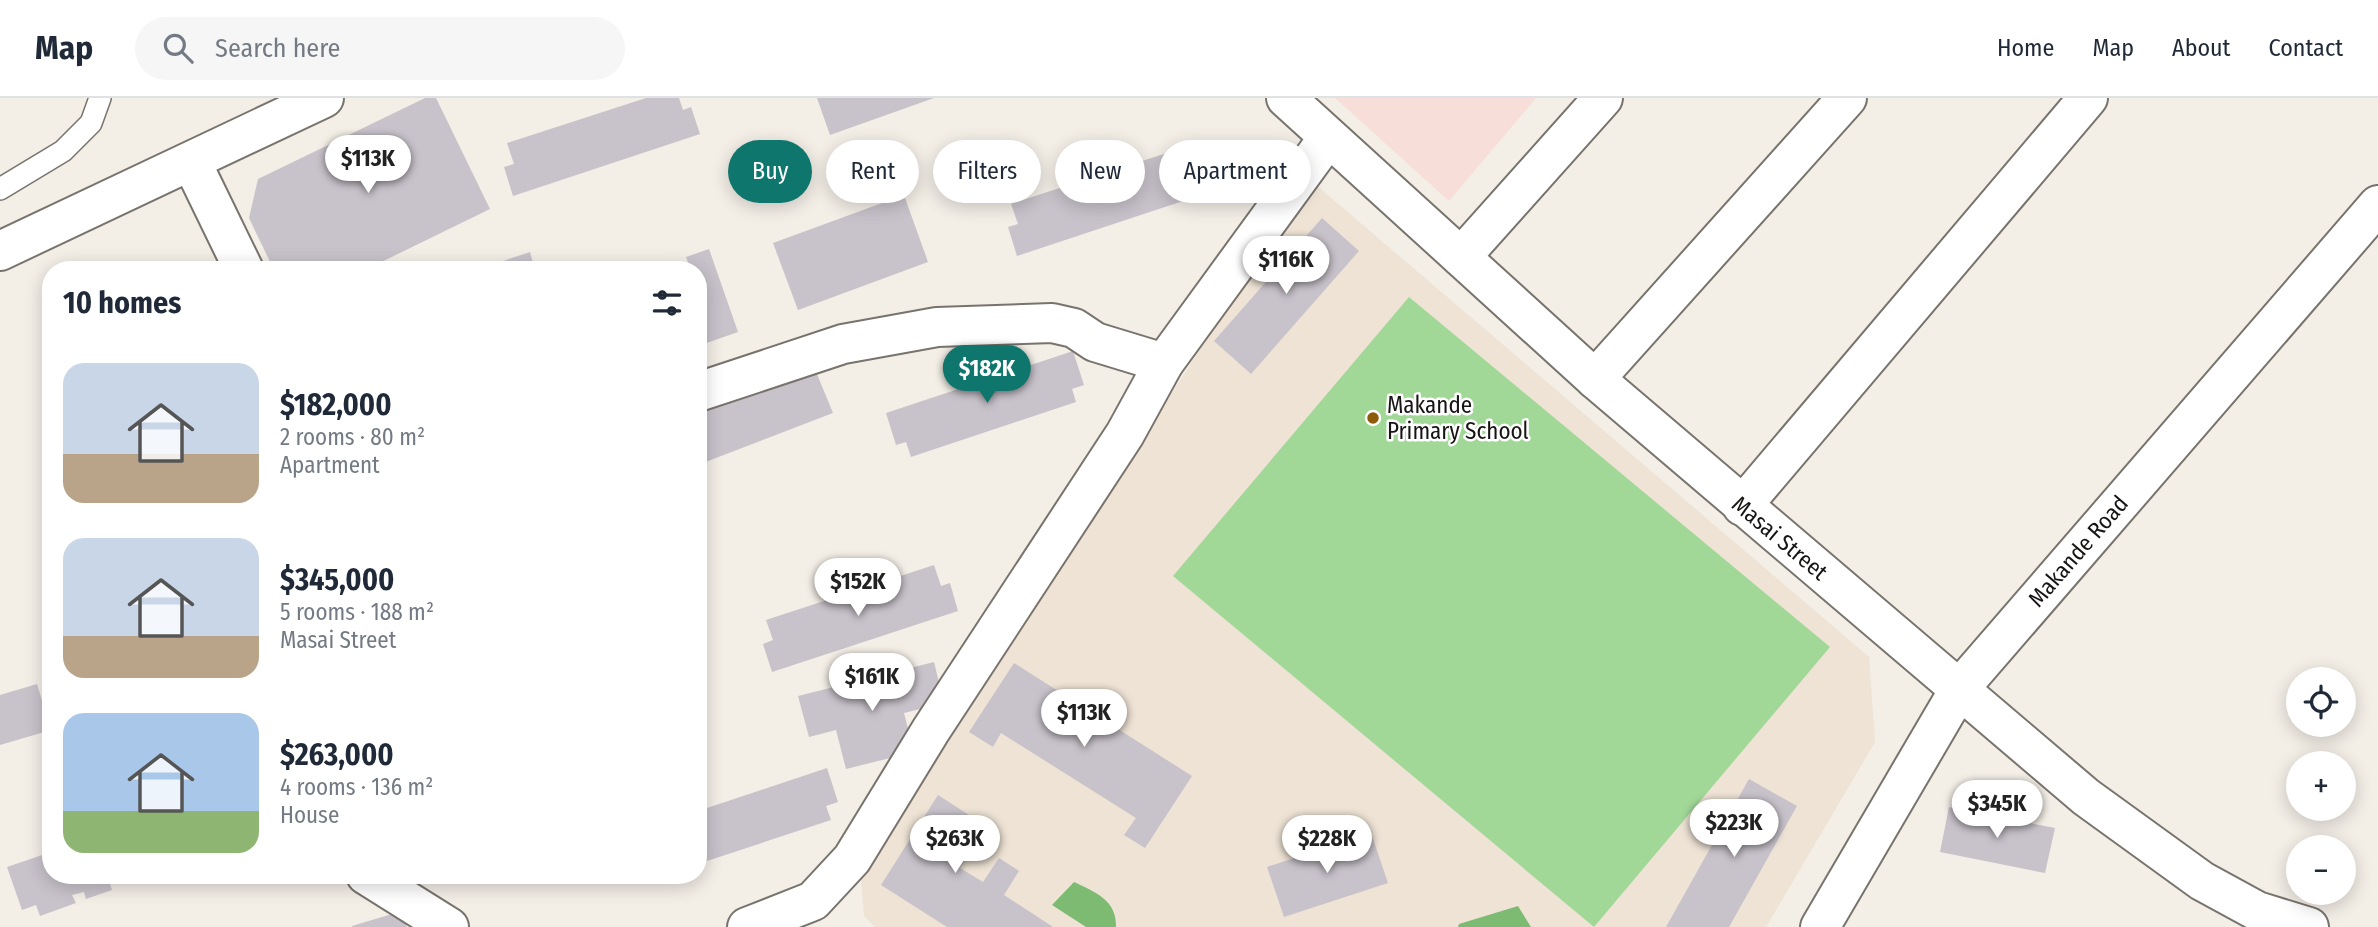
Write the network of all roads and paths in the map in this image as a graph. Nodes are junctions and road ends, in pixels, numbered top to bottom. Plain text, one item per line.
1 (100, 98) edge
2 (324, 98) edge
3 (1286, 98) edge
4 (1603, 98) edge
5 (1847, 98) edge
6 (2088, 98) edge
7 (1328, 138) junction
8 (192, 163) junction
9 (0, 189) edge
10 (2378, 205) edge
11 (0, 251) edge
12 (1461, 257) junction
13 (240, 261) edge
14 (1164, 363) junction
15 (1595, 379) junction
16 (707, 389) edge
17 (1742, 506) junction
18 (1960, 688) junction
19 (380, 884) edge
20 (449, 927) edge
21 (747, 927) edge
22 (1820, 927) edge
23 (2309, 927) edge

1 - 9 lane
2 - 8 street
3 - 7 street, Masai Street
4 - 12 street
5 - 15 street
6 - 17 street
7 - 12 street, Masai Street
7 - 14 street
8 - 11 street
8 - 13 street
10 - 18 street, Makande Road
12 - 15 street, Masai Street
14 - 16 street
14 - 21 street
15 - 17 street, Masai Street
17 - 18 street, Masai Street
18 - 22 street, Makande Road
18 - 23 street, Masai Street
19 - 20 street

